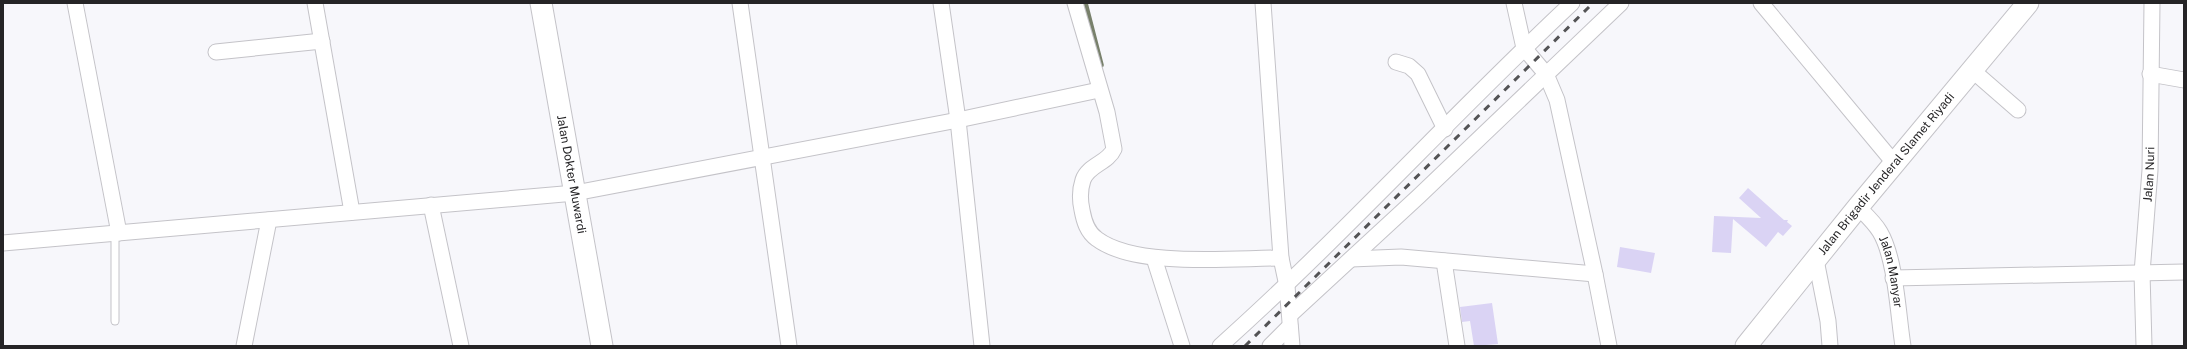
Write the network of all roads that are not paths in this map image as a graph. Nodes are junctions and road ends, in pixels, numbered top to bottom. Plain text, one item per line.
1 (76, 3) edge
2 (315, 3) edge
3 (540, 3) edge
4 (740, 3) edge
5 (942, 3) edge
6 (1075, 3) edge
7 (1263, 3) edge
8 (1514, 3) edge
9 (1572, 3) edge
10 (1621, 3) edge
11 (1761, 3) edge
12 (2028, 3) edge
13 (2152, 3) edge
14 (322, 41) junction
15 (1524, 48) junction
16 (216, 52) dead end
17 (1396, 62) dead end
18 (1972, 70) junction
19 (1546, 74) junction
20 (2150, 74) junction
21 (2184, 80) edge
22 (1099, 90) junction
23 (2018, 110) dead end
24 (958, 120) junction
25 (1445, 129) junction
26 (762, 157) junction
27 (1895, 164) junction
28 (575, 192) junction
29 (431, 205) junction
30 (1858, 207) junction
31 (352, 212) junction
32 (270, 220) junction
33 (117, 233) junction
34 (3, 243) edge
35 (1154, 258) junction
36 (1281, 258) junction
37 (1351, 259) junction
38 (1816, 260) junction
39 (1444, 261) junction
40 (2184, 272) edge
41 (2142, 273) junction
42 (1595, 274) junction
43 (1893, 278) junction
44 (1287, 286) junction
45 (115, 321) dead end
46 (1290, 321) junction
47 (244, 346) edge
48 (461, 346) edge
49 (602, 346) edge
50 (789, 346) edge
51 (982, 346) edge
52 (1182, 346) edge
53 (1220, 346) edge
54 (1270, 346) edge
55 (1292, 346) edge
56 (1457, 346) edge
57 (1609, 346) edge
58 (1746, 346) edge
59 (1830, 346) edge
60 (1902, 346) edge
61 (2144, 346) edge

1 - 33 street
2 - 14 street
3 - 28 main road, Jalan Dokter Muwardi
4 - 26 street
5 - 24 street
6 - 22 street
7 - 36 street
8 - 15 street
9 - 15 street
10 - 19 street
11 - 27 street
12 - 18 main road, Jalan Brigadir Jenderal Slamet Riyadi
13 - 20 street, Jalan Nuri
14 - 16 street
14 - 31 street
15 - 19 street
15 - 25 street
17 - 25 street
18 - 23 street
18 - 27 main road, Jalan Brigadir Jenderal Slamet Riyadi
19 - 37 street
19 - 42 street
20 - 21 street
20 - 41 street, Jalan Nuri
22 - 24 street
22 - 35 street
24 - 26 street
24 - 51 street
25 - 44 street
26 - 28 street
26 - 50 street
27 - 30 main road, Jalan Brigadir Jenderal Slamet Riyadi
28 - 29 street
28 - 49 main road, Jalan Dokter Muwardi
29 - 31 street
29 - 48 street
30 - 38 main road, Jalan Brigadir Jenderal Slamet Riyadi
30 - 43 street, Jalan Manyar
31 - 32 street
32 - 33 street
32 - 47 street
33 - 34 street
33 - 45 lane
35 - 36 street
35 - 52 street
36 - 44 street
37 - 39 street
37 - 46 street
38 - 58 main road, Jalan Brigadir Jenderal Slamet Riyadi
38 - 59 street
39 - 42 street
39 - 56 street
40 - 41 street
41 - 43 street
41 - 61 street, Jalan Nuri
42 - 57 street
43 - 60 street, Jalan Manyar
44 - 46 street
44 - 53 street
46 - 54 street
46 - 55 street

